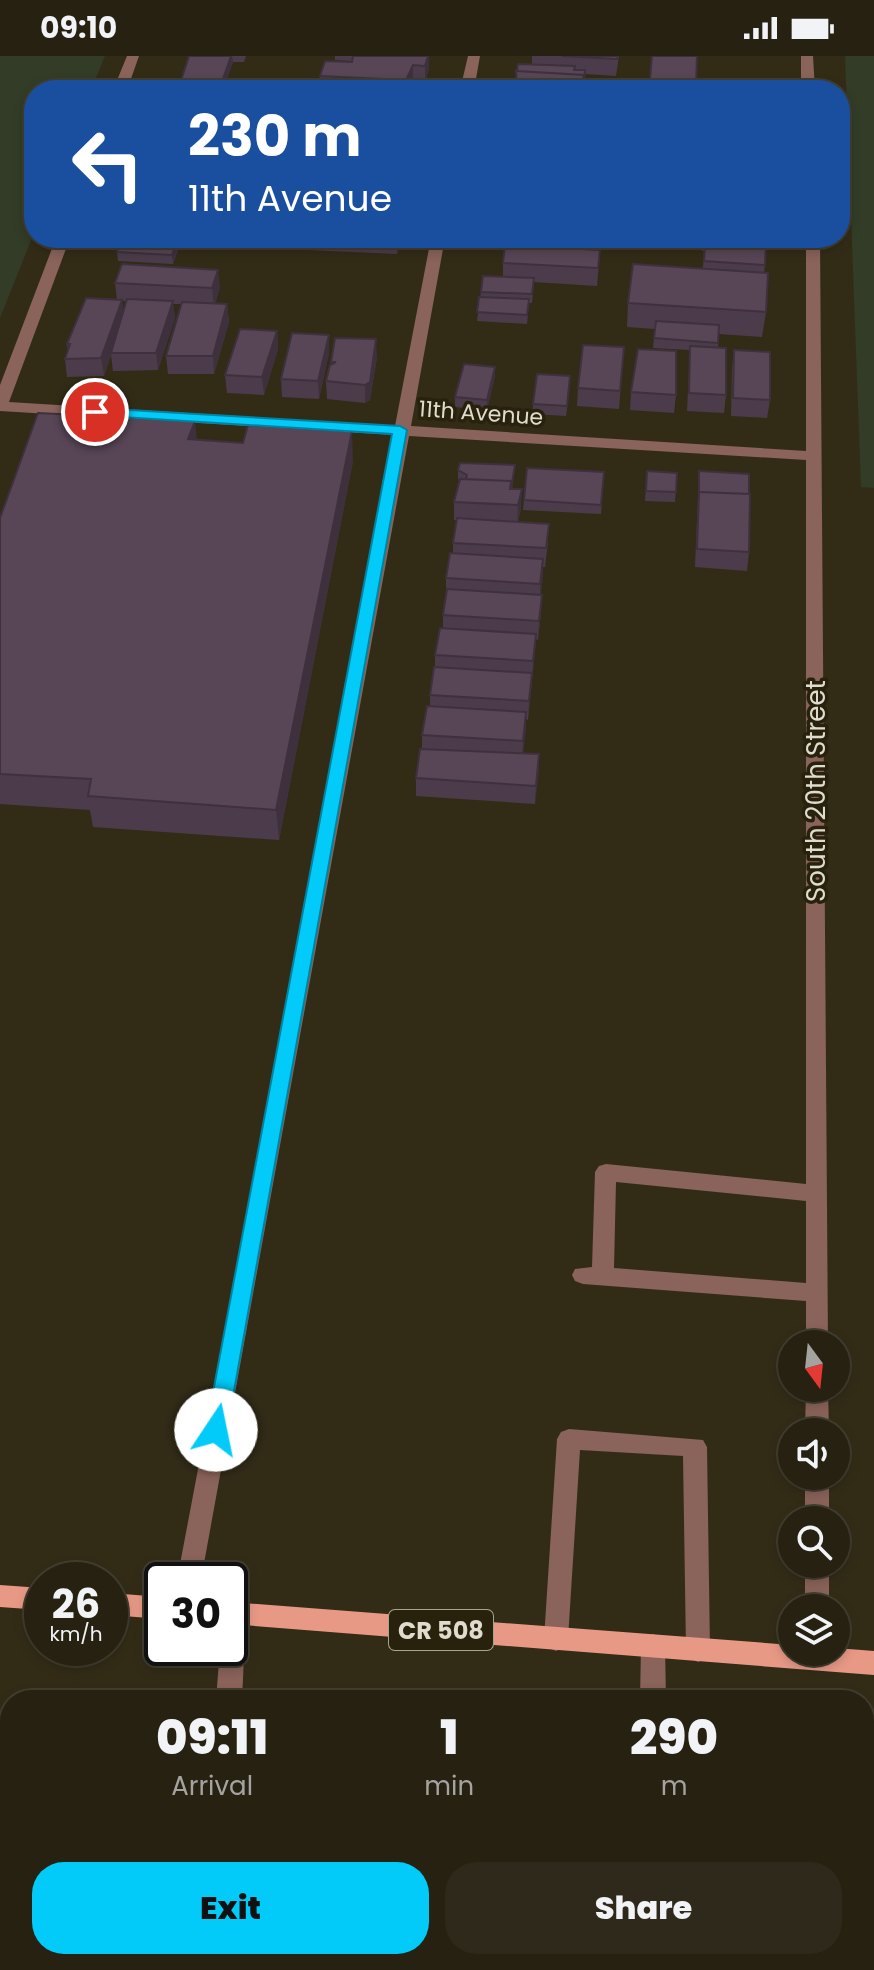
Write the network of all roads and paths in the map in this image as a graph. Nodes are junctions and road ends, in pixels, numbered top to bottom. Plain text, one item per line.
1 (133, 56) edge
2 (474, 56) edge
3 (807, 56) edge
4 (124, 80) edge
5 (469, 80) edge
6 (808, 80) edge
7 (59, 248) edge
8 (436, 248) edge
9 (813, 248) edge
10 (0, 405) edge
11 (400, 430) junction
12 (816, 456) junction
13 (817, 1194) junction
14 (817, 1293) junction
15 (817, 1330) edge
16 (192, 1562) edge
17 (0, 1596) edge
18 (24, 1598) edge
19 (248, 1614) edge
20 (556, 1639) junction
21 (653, 1646) junction
22 (698, 1650) junction
23 (778, 1654) edge
24 (850, 1660) edge
25 (874, 1663) edge
26 (230, 1666) edge
27 (229, 1690) edge
28 (653, 1690) edge

1 - 4 street
2 - 5 street
3 - 6 street
7 - 10 street
8 - 11 street
9 - 12 street, South 20th Street
10 - 11 street, 11th Avenue
11 - 12 street, 11th Avenue
11 - 16 street
12 - 13 street, South 20th Street
13 - 14 street, South 20th Street
13 - 14 street
14 - 15 street, South 20th Street
17 - 18 main road
19 - 20 main road, CR 508
20 - 21 main road, CR 508
20 - 22 street
21 - 22 main road, CR 508
21 - 28 street
22 - 23 main road, CR 508
24 - 25 main road, CR 508
26 - 27 street

